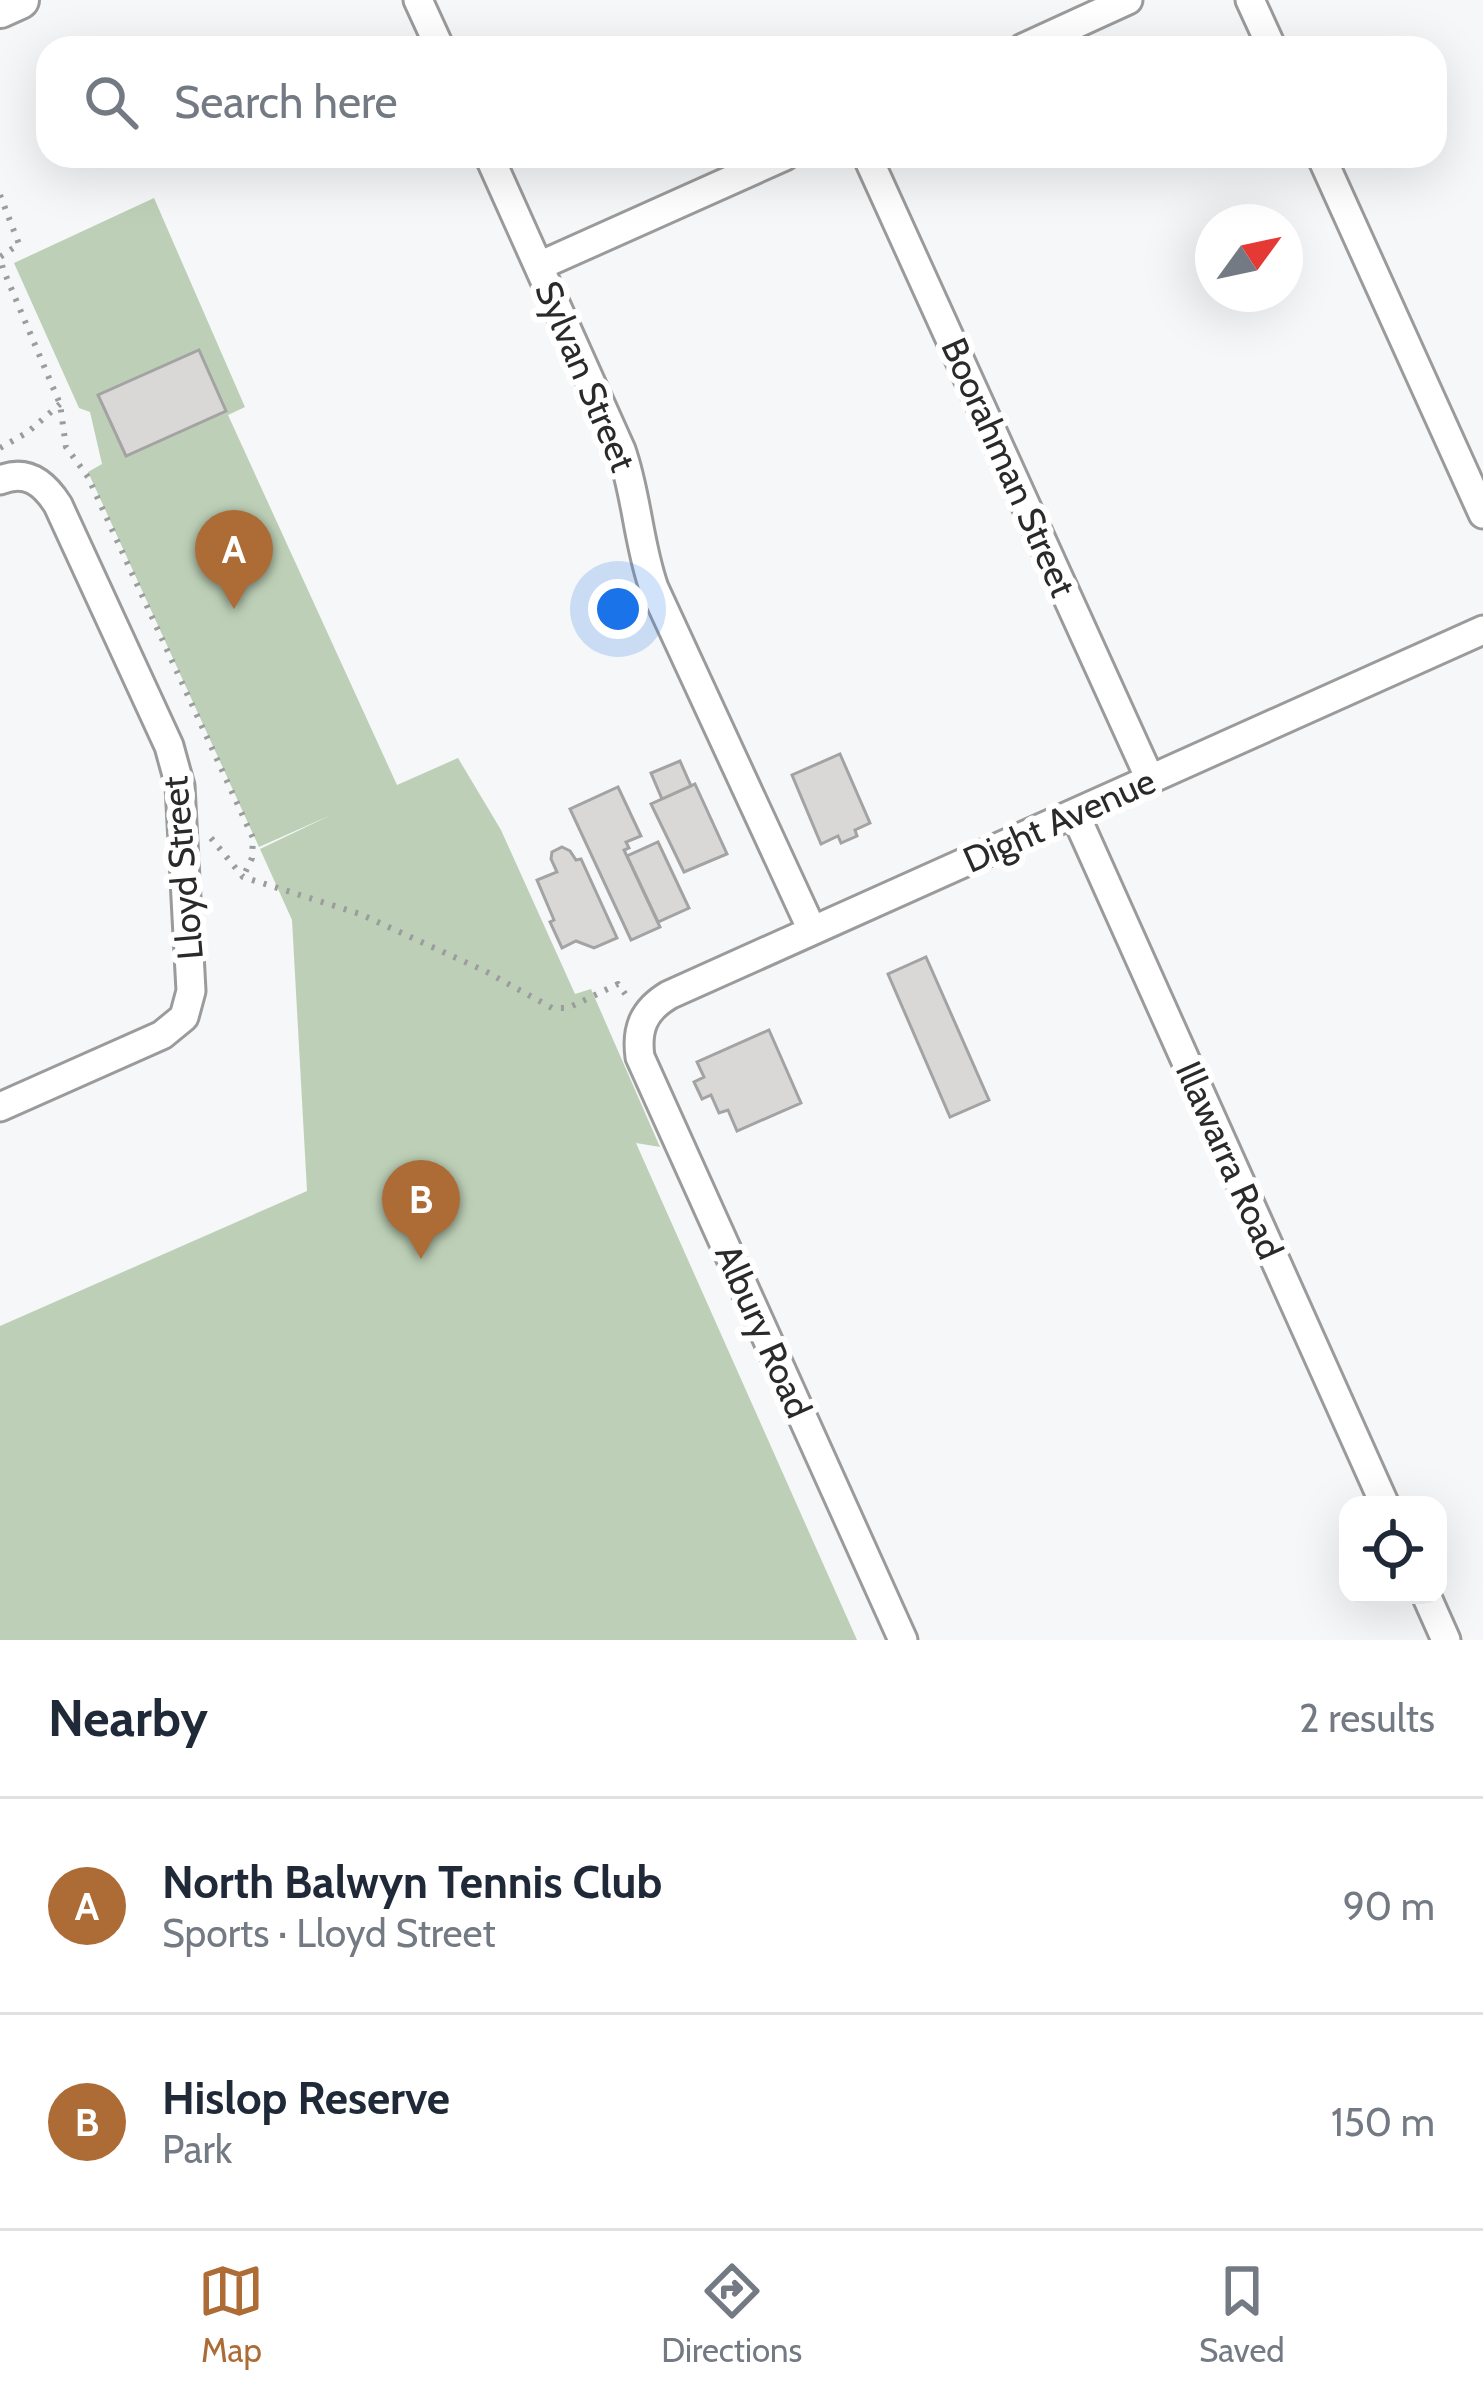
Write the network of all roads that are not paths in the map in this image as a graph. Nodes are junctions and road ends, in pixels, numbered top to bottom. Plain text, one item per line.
1 (20, 0) edge
2 (418, 0) edge
3 (1128, 0) edge
4 (1250, 0) edge
5 (0, 9) edge
6 (434, 36) edge
7 (1049, 36) edge
8 (1266, 36) edge
9 (494, 168) edge
10 (758, 168) edge
11 (872, 168) edge
12 (1326, 168) edge
13 (539, 266) junction
14 (0, 480) edge
15 (1483, 514) edge
16 (1483, 631) edge
17 (1150, 779) junction
18 (1075, 814) junction
19 (812, 930) junction
20 (643, 1019) joint
21 (0, 1107) edge
22 (1381, 1496) edge
23 (1430, 1604) edge
24 (903, 1640) edge
25 (1446, 1640) edge

1 - 5 street
2 - 6 street
3 - 7 street
4 - 8 street
9 - 13 street, Sylvan Street
10 - 13 street
11 - 17 street, Boorahman Street
12 - 15 street
13 - 19 street, Sylvan Street
14 - 21 street, Lloyd Street
16 - 17 street, Dight Avenue
17 - 18 street, Dight Avenue
18 - 19 street, Dight Avenue
18 - 22 street, Illawarra Road
19 - 20 street, Dight Avenue
20 - 24 street, Albury Road
23 - 25 street

